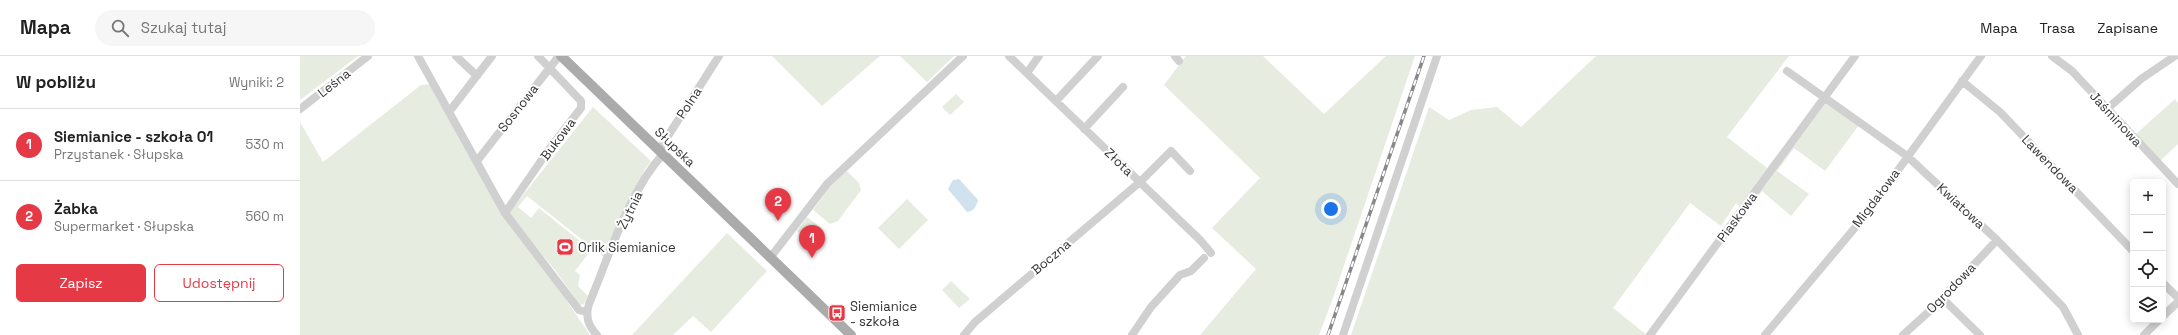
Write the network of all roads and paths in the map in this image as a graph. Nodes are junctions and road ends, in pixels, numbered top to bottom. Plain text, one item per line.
1 (368, 56) edge
2 (418, 56) edge
3 (456, 56) edge
4 (492, 56) edge
5 (538, 56) edge
6 (560, 56) edge
7 (719, 56) edge
8 (963, 56) edge
9 (1009, 56) edge
10 (1040, 56) edge
11 (1098, 56) edge
12 (1437, 56) edge
13 (1855, 56) edge
14 (1981, 56) edge
15 (2052, 56) edge
16 (2175, 56) edge
17 (550, 68) junction
18 (1787, 71) dead end
19 (1026, 73) junction
20 (476, 76) junction
21 (1962, 81) junction
22 (1123, 87) dead end
23 (1824, 99) junction
24 (1056, 101) junction
25 (300, 109) edge
26 (2107, 109) junction
27 (449, 112) junction
28 (1084, 129) junction
29 (661, 152) junction
30 (1907, 156) junction
31 (477, 161) junction
32 (1190, 171) dead end
33 (1140, 182) junction
34 (2178, 184) edge
35 (505, 213) junction
36 (1997, 240) junction
37 (2130, 248) edge
38 (770, 258) junction
39 (2166, 286) edge
40 (1942, 298) junction
41 (2178, 298) edge
42 (2178, 302) edge
43 (586, 312) junction
44 (2166, 313) edge
45 (2156, 323) edge
46 (2146, 334) edge
47 (597, 335) edge
48 (851, 335) edge
49 (964, 335) edge
50 (1132, 335) edge
51 (1343, 335) edge
52 (1650, 335) edge
53 (1765, 335) edge
54 (1903, 335) edge
55 (1980, 335) edge
56 (2078, 335) edge

1 - 25 street, Leśna
2 - 27 street
3 - 20 street
4 - 20 street
5 - 17 street
6 - 17 street, Sosnowa
6 - 29 main road, Słupska
7 - 29 street, Polna
8 - 38 street
9 - 19 street, Złota
10 - 19 street
11 - 24 street
12 - 51 street
13 - 23 street, Piaskowa
14 - 21 street, Migdałowa
15 - 26 street, Jaśminowa
16 - 26 street
17 - 31 street, Sosnowa
17 - 35 street, Bukowa
18 - 23 street
19 - 24 street, Złota
20 - 27 street
21 - 30 street, Migdałowa
21 - 37 street, Lawendowa
22 - 28 street
23 - 30 street, Kwiatowa
23 - 52 street, Piaskowa
24 - 28 street, Złota
26 - 34 street, Jaśminowa
27 - 31 street
28 - 33 street, Złota
29 - 38 main road, Słupska
29 - 43 street, Żytnia
30 - 36 street, Kwiatowa
30 - 53 street, Migdałowa
31 - 35 street
32 - 33 street, Boczna
33 - 49 street, Boczna
33 - 50 street, Złota
35 - 43 street
36 - 40 street, Ogrodowa
36 - 56 street, Kwiatowa
38 - 48 main road, Słupska
39 - 41 street
40 - 54 street, Ogrodowa
40 - 55 street
42 - 44 street
43 - 47 street
45 - 46 street

